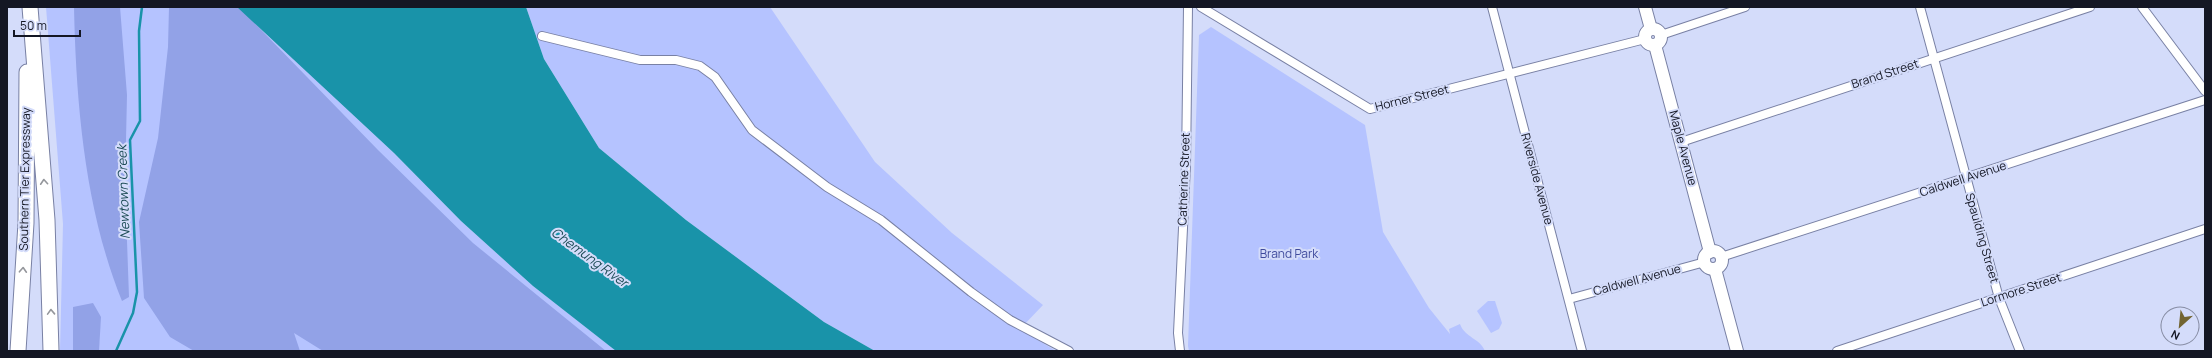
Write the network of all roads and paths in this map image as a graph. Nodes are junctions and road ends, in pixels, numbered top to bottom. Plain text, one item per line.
1 (26, 7) edge
2 (30, 7) edge
3 (1188, 7) edge
4 (1201, 7) edge
5 (1492, 7) edge
6 (1645, 7) edge
7 (1745, 7) edge
8 (1920, 7) edge
9 (2090, 7) edge
10 (2142, 7) edge
11 (542, 36) dead end
12 (1653, 37) junction
13 (1933, 58) junction
14 (1510, 74) junction
15 (2205, 91) edge
16 (2205, 100) edge
17 (1681, 142) junction
18 (1965, 178) junction
19 (2205, 229) edge
20 (1713, 260) junction
21 (1999, 298) junction
22 (1569, 299) junction
23 (18, 351) edge
24 (51, 351) edge
25 (1069, 351) edge
26 (1180, 351) edge
27 (1582, 351) edge
28 (1737, 351) edge
29 (1837, 351) edge
30 (2020, 351) edge

23 -> 1 highway, Southern Tier Expressway
24 -> 2 highway
3 - 26 street, Catherine Street
4 - 14 street, Horner Street
5 - 14 street, Riverside Avenue
6 - 12 main road, Maple Avenue
7 - 12 street, Horner Street
8 - 13 street, Spaulding Street
9 - 13 street, Brand Street
10 - 15 street
11 - 25 street
12 - 14 street, Horner Street
12 - 17 main road, Maple Avenue
13 - 17 street, Brand Street
13 - 18 street, Spaulding Street
14 - 22 street, Riverside Avenue
16 - 18 street, Caldwell Avenue
17 - 20 main road, Maple Avenue
18 - 20 street, Caldwell Avenue
18 - 21 street, Spaulding Street
19 - 21 street, Lormore Street
20 - 22 street, Caldwell Avenue
20 - 28 main road, Maple Avenue
21 - 29 street, Lormore Street
21 - 30 street, Spaulding Street
22 - 27 street, Riverside Avenue

